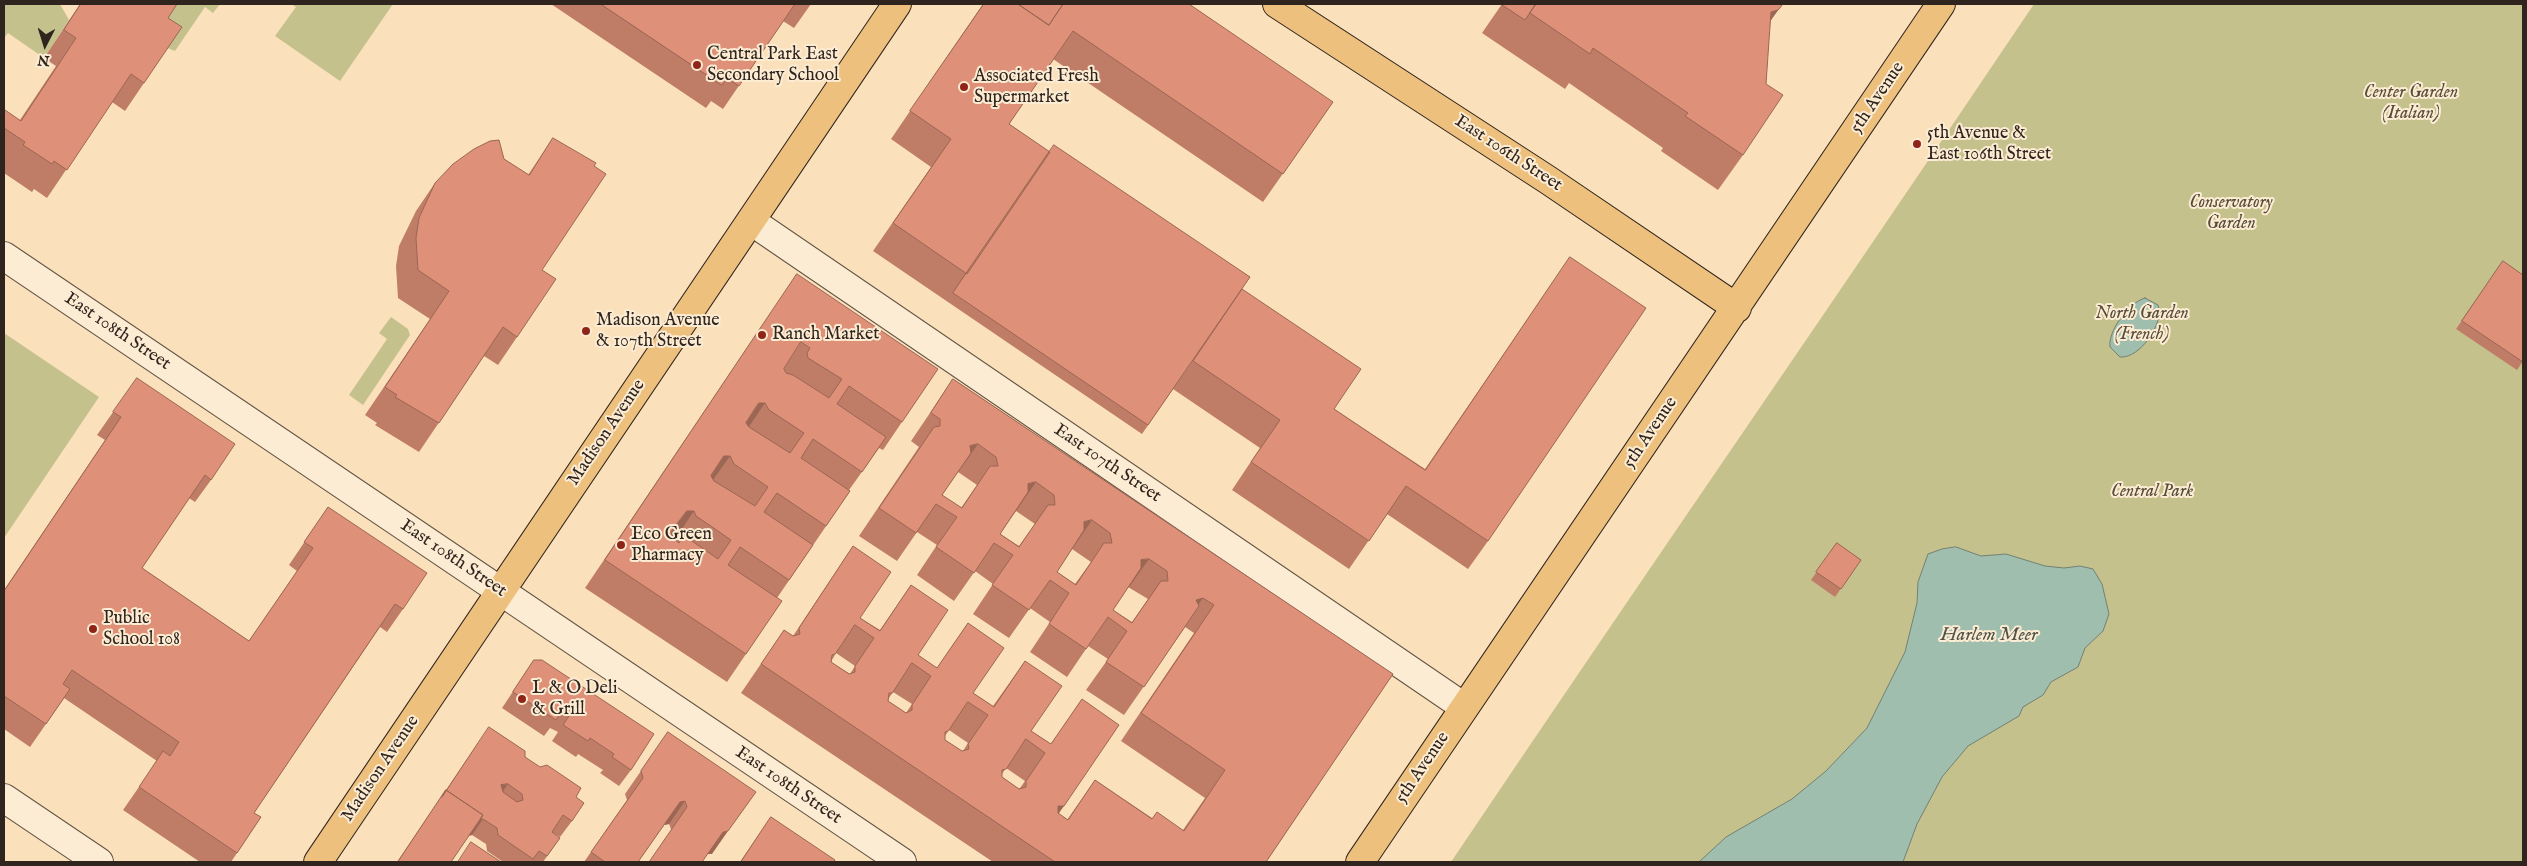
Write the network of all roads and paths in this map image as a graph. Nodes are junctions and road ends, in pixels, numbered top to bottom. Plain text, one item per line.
1 (897, 4) edge
2 (1277, 4) edge
3 (1941, 4) edge
4 (751, 221) junction
5 (4, 256) edge
6 (1737, 308) junction
7 (500, 592) junction
8 (1464, 707) junction
9 (4, 798) edge
10 (99, 862) edge
11 (318, 862) edge
12 (902, 862) edge
13 (1360, 862) edge

1 - 4 main road, Madison Avenue
2 - 6 main road, East 106th Street
3 - 6 main road, 5th Avenue
4 - 7 main road, Madison Avenue
4 - 8 street, East 107th Street
5 - 7 street, East 108th Street
6 - 8 main road, 5th Avenue
7 - 11 main road, Madison Avenue
7 - 12 street, East 108th Street
8 - 13 main road, 5th Avenue
9 - 10 street

